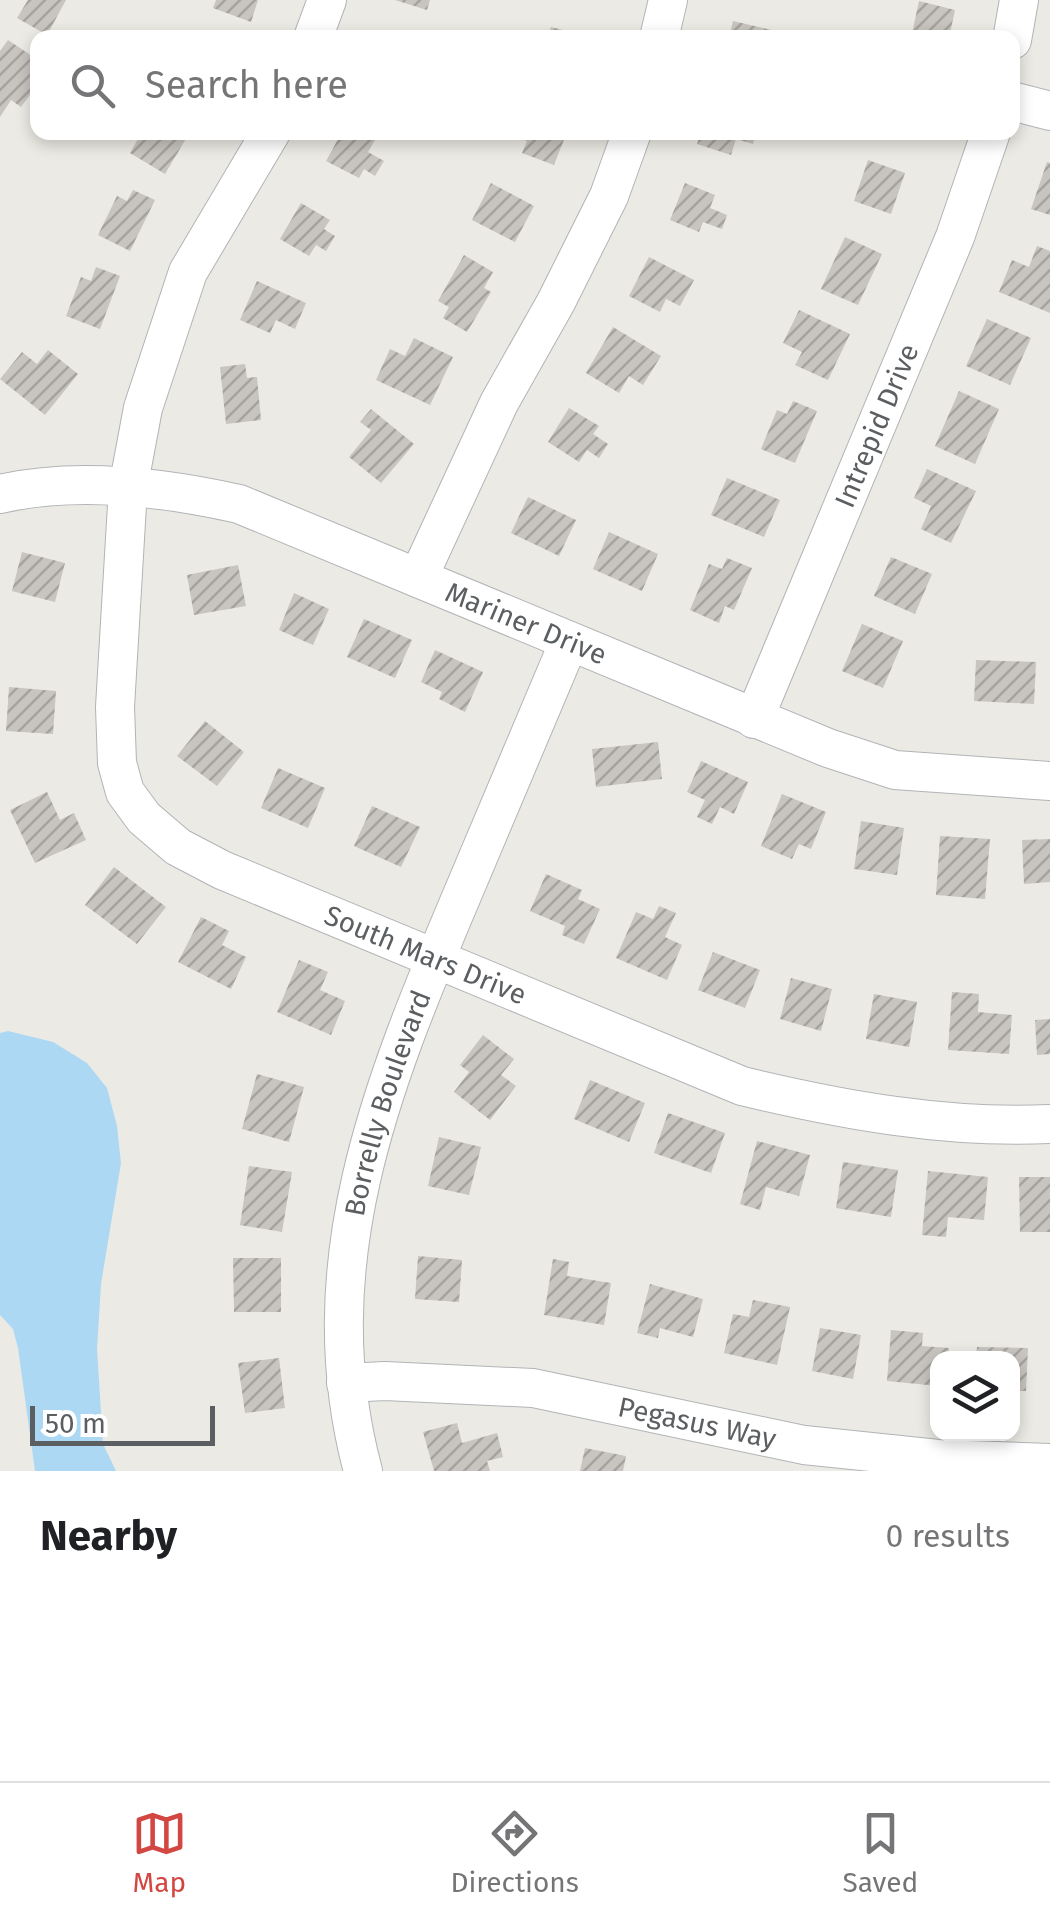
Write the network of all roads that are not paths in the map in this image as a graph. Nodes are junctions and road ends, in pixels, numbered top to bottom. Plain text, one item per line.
1 (327, 0) edge
2 (668, 0) edge
3 (1019, 0) edge
4 (316, 30) edge
5 (661, 30) edge
6 (1014, 30) edge
7 (1020, 103) edge
8 (1050, 110) edge
9 (267, 140) edge
10 (629, 140) edge
11 (988, 140) edge
12 (128, 488) junction
13 (0, 494) edge
14 (418, 578) junction
15 (569, 642) junction
16 (754, 719) junction
17 (1050, 781) edge
18 (435, 959) junction
19 (1050, 1124) edge
20 (346, 1383) junction
21 (1050, 1463) edge
22 (363, 1471) edge

1 - 4 street
2 - 5 street
3 - 6 street
7 - 8 street
9 - 12 street, South Mars Drive
10 - 14 street
11 - 16 street, Intrepid Drive
12 - 13 street, Mariner Drive
12 - 14 street, Mariner Drive
12 - 18 street, South Mars Drive
14 - 15 street, Mariner Drive
15 - 16 street, Mariner Drive
15 - 18 street, Borrelly Boulevard
16 - 17 street, Mariner Drive
18 - 19 street, South Mars Drive
18 - 20 street, Borrelly Boulevard
20 - 21 street, Pegasus Way
20 - 22 street, Borrelly Boulevard

